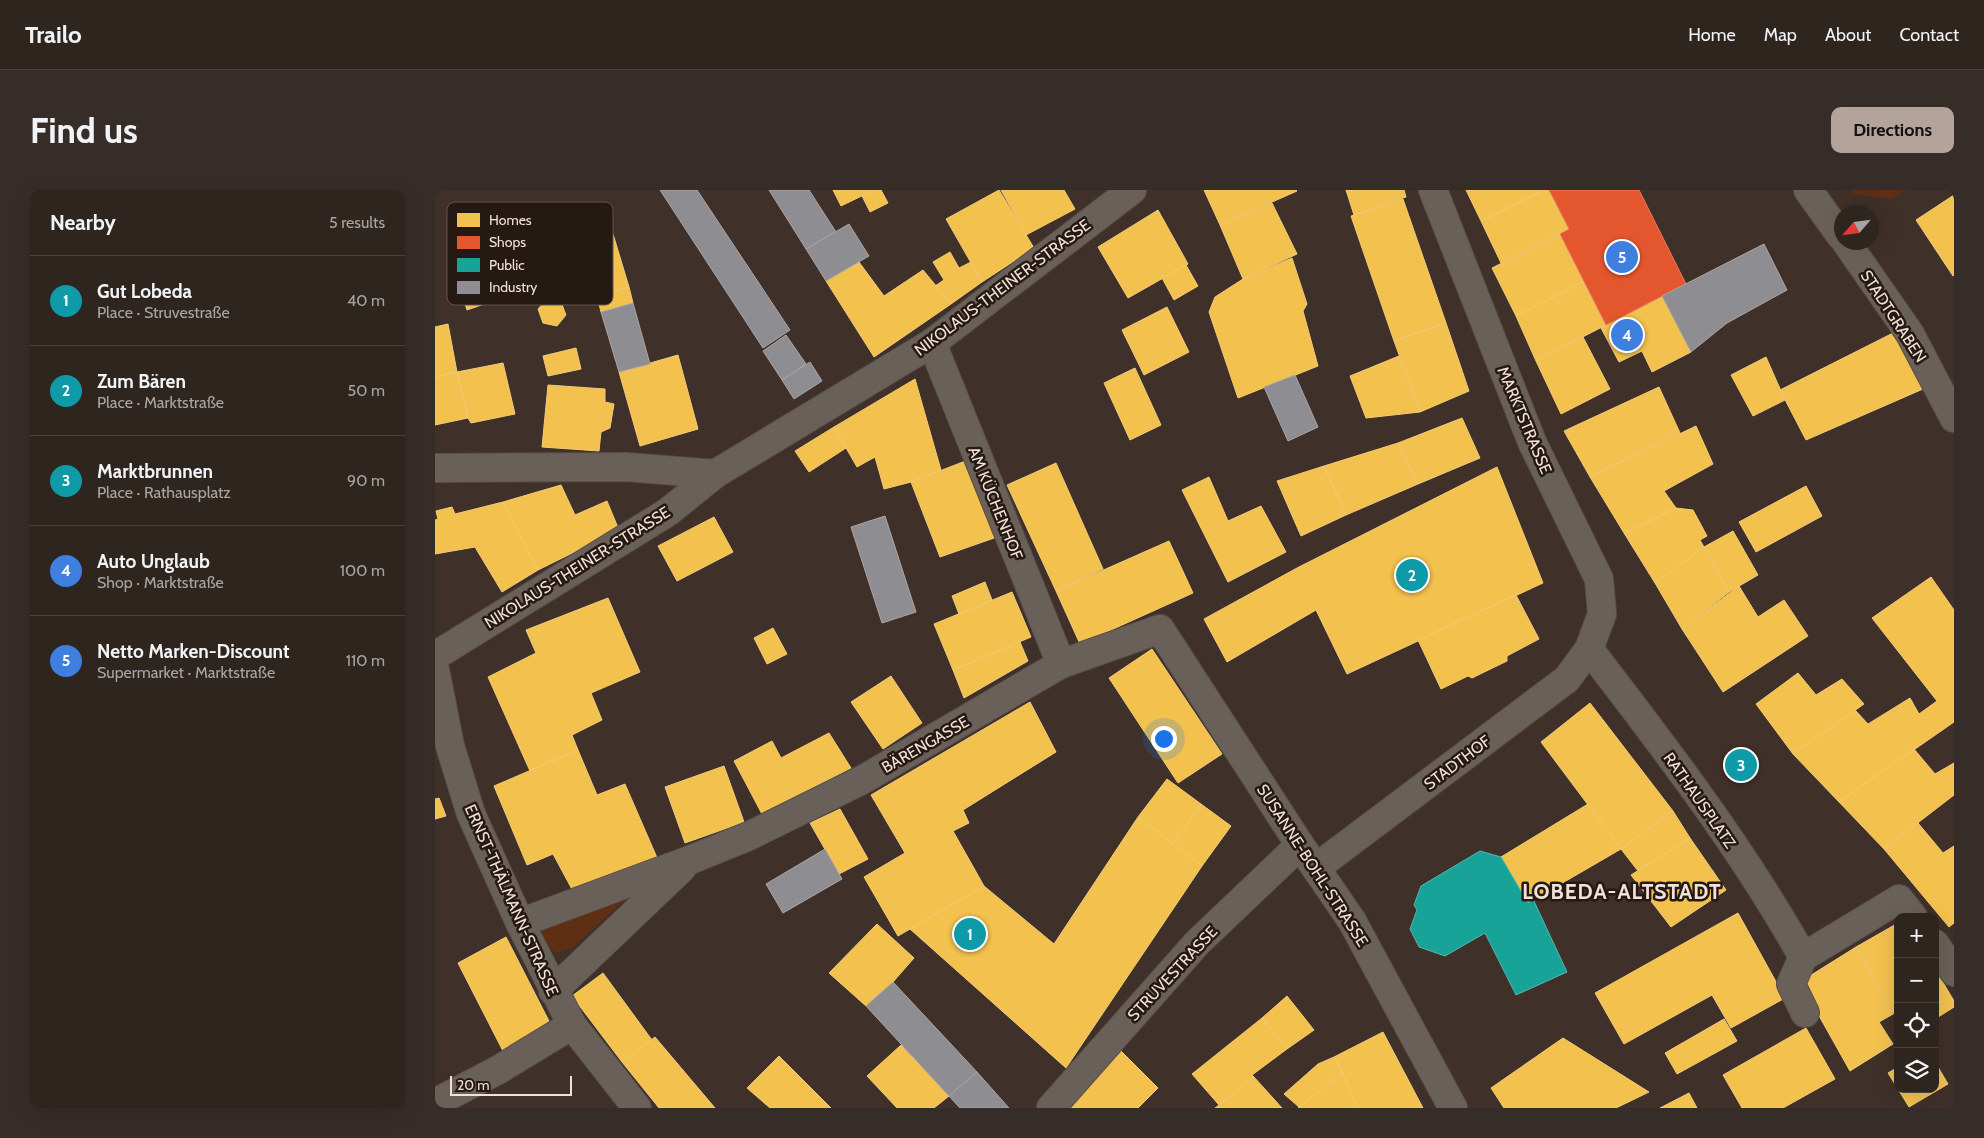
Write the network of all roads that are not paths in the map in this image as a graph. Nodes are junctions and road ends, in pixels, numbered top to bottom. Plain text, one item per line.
1 (1132, 190) edge
2 (1433, 190) edge
3 (1808, 190) edge
4 (1834, 226) edge
5 (1852, 250) edge
6 (932, 343) junction
7 (1954, 418) edge
8 (435, 468) edge
9 (715, 474) junction
10 (1160, 629) joint
11 (1589, 649) junction
12 (435, 656) edge
13 (1061, 664) junction
14 (435, 670) edge
15 (1299, 845) junction
16 (691, 860) junction
17 (1317, 867) junction
18 (1910, 913) edge
19 (520, 923) junction
20 (1939, 949) edge
21 (1803, 957) junction
22 (1954, 972) edge
23 (553, 991) junction
24 (1805, 1013) dead end
25 (572, 1025) junction
26 (435, 1104) edge
27 (637, 1108) edge
28 (1051, 1108) edge
29 (1453, 1108) edge

1 - 6 street, NIKOLAUS-THEINER-STRASSE
2 - 11 street, MARKTSTRASSE
3 - 4 street
5 - 7 street, STADTGRABEN
6 - 9 street, NIKOLAUS-THEINER-STRASSE
6 - 13 street, AM KÜCHENHOF
8 - 9 street
9 - 12 street, NIKOLAUS-THEINER-STRASSE
10 - 13 street, BÄRENGASSE
10 - 15 street, SUSANNE-BOHL-STRASSE
11 - 17 street, STADTHOF
11 - 21 street, RATHAUSPLATZ
13 - 16 street, BÄRENGASSE
14 - 19 street, ERNST-THÄLMANN-STRASSE
15 - 17 street, SUSANNE-BOHL-STRASSE
15 - 28 street, STRUVESTRASSE
16 - 19 street, BÄRENGASSE
16 - 23 street, BÄRENGASSE
17 - 29 street, SUSANNE-BOHL-STRASSE
18 - 21 street
19 - 23 street, ERNST-THÄLMANN-STRASSE
20 - 22 street
21 - 24 street
23 - 25 street, ERNST-THÄLMANN-STRASSE
25 - 26 street
25 - 27 street, ERNST-THÄLMANN-STRASSE

